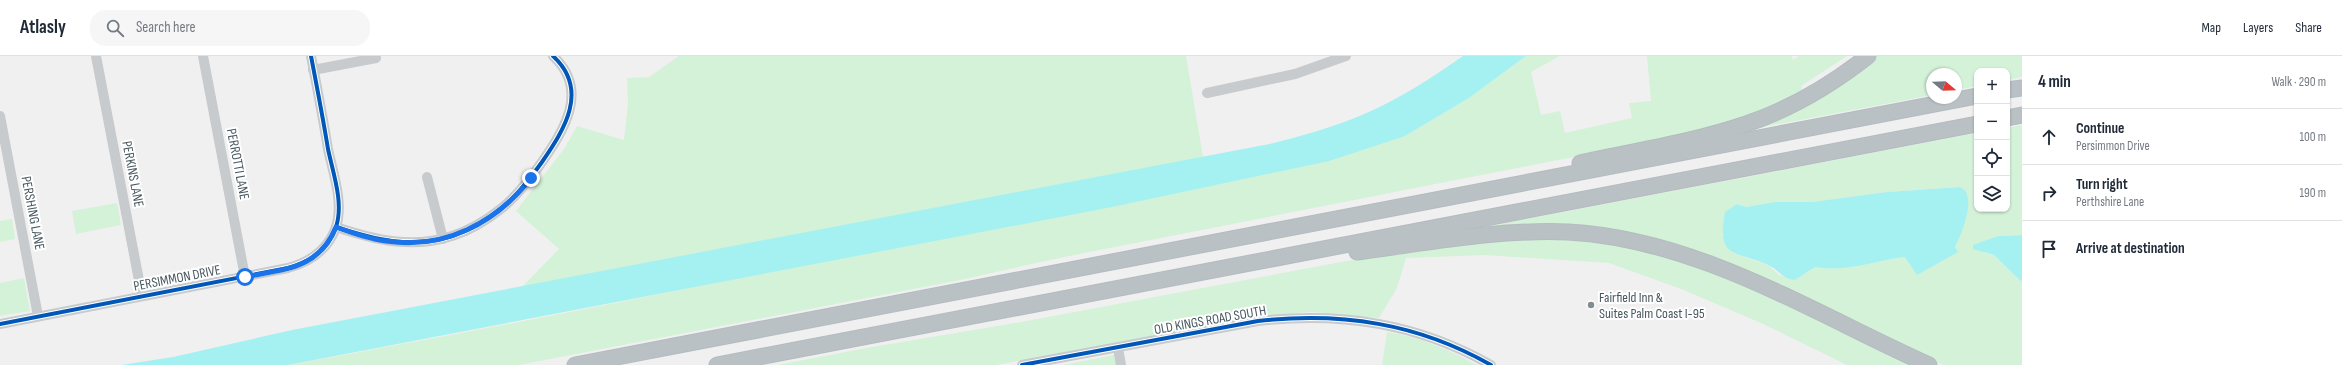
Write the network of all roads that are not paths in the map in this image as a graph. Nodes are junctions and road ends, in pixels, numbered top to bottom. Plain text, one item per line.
1 (96, 56) edge
2 (203, 56) edge
3 (311, 56) edge
4 (553, 56) edge
5 (1346, 56) edge
6 (1868, 56) edge
7 (376, 58) dead end
8 (313, 70) junction
9 (2022, 88) edge
10 (2010, 90) edge
11 (1207, 93) dead end
12 (1974, 97) edge
13 (2022, 115) edge
14 (0, 116) edge
15 (2010, 117) edge
16 (1974, 125) edge
17 (427, 177) dead end
18 (1343, 219) junction
19 (336, 227) junction
20 (443, 239) junction
21 (1290, 256) junction
22 (245, 277) junction
23 (142, 296) junction
24 (38, 316) junction
25 (0, 324) edge
26 (1118, 348) junction
27 (575, 365) edge
28 (717, 365) edge
29 (1022, 365) edge
30 (1122, 365) edge
31 (1491, 365) edge
32 (1929, 365) edge

1 - 23 street, PERKINS LANE
2 - 22 street, PERROTTI LANE
3 - 8 street, PERSIMMON DRIVE
4 - 20 street
5 - 11 street
6 - 18 highway
7 - 8 street
8 - 19 street, PERSIMMON DRIVE
9 - 10 highway
12 - 18 highway
13 - 15 highway
14 - 24 street, PERSHING LANE
16 - 21 highway
17 - 20 street
18 - 27 highway
19 - 20 street
19 - 22 street, PERSIMMON DRIVE
21 - 28 highway
21 - 32 highway
22 - 23 street, PERSIMMON DRIVE
23 - 24 street, PERSIMMON DRIVE
24 - 25 street, PERSIMMON DRIVE
26 - 29 street, OLD KINGS ROAD SOUTH
26 - 30 street
26 - 31 street, OLD KINGS ROAD SOUTH

